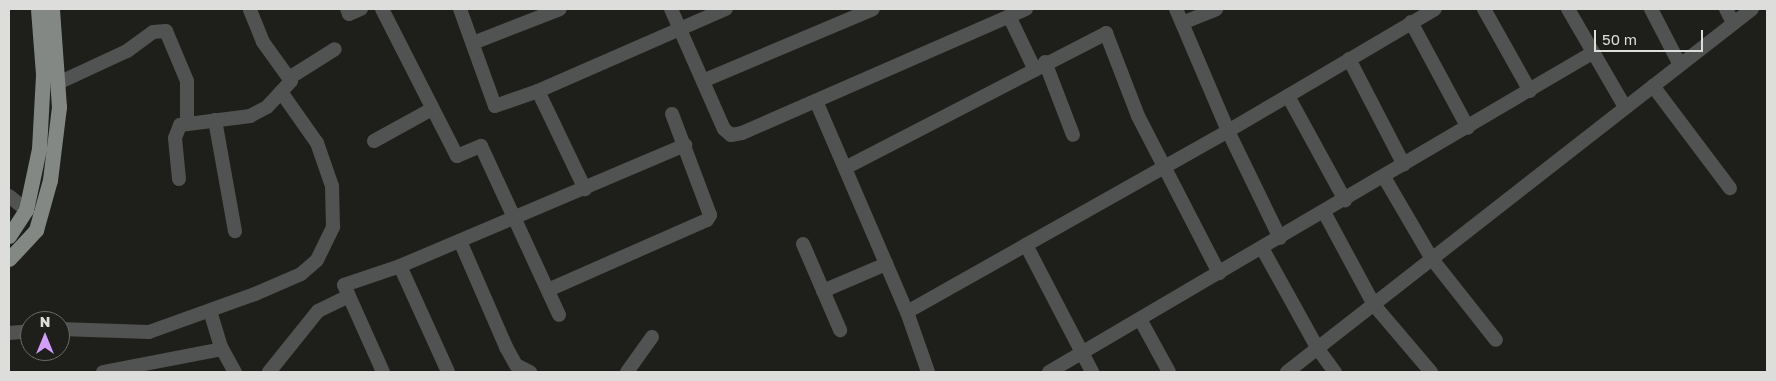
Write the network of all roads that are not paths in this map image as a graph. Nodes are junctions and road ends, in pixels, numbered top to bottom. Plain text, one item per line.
1 (38, 9) edge
2 (52, 9) edge
3 (250, 9) edge
4 (347, 9) edge
5 (361, 9) edge
6 (382, 9) edge
7 (460, 9) edge
8 (560, 9) edge
9 (671, 9) edge
10 (726, 9) edge
11 (874, 9) edge
12 (1026, 9) edge
13 (1176, 9) edge
14 (1216, 9) edge
15 (1435, 9) edge
16 (1484, 9) edge
17 (1568, 9) edge
18 (1651, 9) edge
19 (1726, 9) edge
20 (1752, 9) edge
21 (1009, 16) junction
22 (1411, 22) junction
23 (1182, 23) junction
24 (1734, 23) junction
25 (682, 29) junction
26 (473, 43) junction
27 (335, 50) dead end
28 (1592, 53) junction
29 (1349, 59) junction
30 (1040, 65) junction
31 (1680, 65) junction
32 (289, 78) junction
33 (705, 80) junction
34 (58, 83) junction
35 (1652, 86) junction
36 (538, 91) junction
37 (1530, 91) junction
38 (281, 92) junction
39 (1288, 96) junction
40 (816, 101) junction
41 (1625, 107) junction
42 (432, 109) junction
43 (672, 114) dead end
44 (214, 120) junction
45 (187, 123) junction
46 (1468, 128) junction
47 (1228, 132) junction
48 (1073, 135) dead end
49 (374, 141) dead end
50 (684, 145) junction
51 (1164, 165) junction
52 (1404, 165) junction
53 (845, 168) junction
54 (1384, 177) junction
55 (179, 179) dead end
56 (1730, 188) dead end
57 (585, 189) junction
58 (9, 196) edge
59 (1345, 200) junction
60 (26, 210) junction
61 (1324, 212) junction
62 (515, 217) junction
63 (235, 231) dead end
64 (9, 236) edge
65 (1280, 238) junction
66 (460, 241) junction
67 (802, 244) dead end
68 (1026, 246) junction
69 (1262, 248) junction
70 (9, 258) edge
71 (1432, 259) junction
72 (886, 264) junction
73 (400, 266) junction
74 (1219, 273) junction
75 (548, 290) junction
76 (823, 291) junction
77 (348, 296) junction
78 (1374, 305) junction
79 (210, 311) junction
80 (907, 312) junction
81 (559, 315) dead end
82 (1140, 318) junction
83 (70, 329) edge
84 (840, 330) dead end
85 (652, 337) dead end
86 (1496, 340) dead end
87 (222, 349) junction
88 (1318, 349) junction
89 (1082, 352) junction
90 (103, 372) edge
91 (235, 372) edge
92 (269, 372) edge
93 (383, 372) edge
94 (448, 372) edge
95 (530, 372) edge
96 (628, 372) edge
97 (928, 372) edge
98 (1049, 372) edge
99 (1092, 372) edge
100 (1169, 372) edge
101 (1287, 372) edge
102 (1336, 372) edge
103 (1431, 372) edge

1 - 60 main road
2 - 34 main road
3 - 32 street
4 - 5 street
6 - 42 street
7 - 26 street
8 - 26 street
9 - 25 street
10 - 25 street
11 - 33 street
12 - 21 street
13 - 23 street
14 - 23 street
15 - 22 street
16 - 37 street
17 - 28 street
18 - 31 street
19 - 24 street
20 - 24 street
21 - 30 street
21 - 40 street
22 - 29 street
22 - 46 street
23 - 47 street
24 - 31 street
25 - 33 street
25 - 36 street
26 - 36 street
27 - 32 street
28 - 37 street
28 - 41 street
29 - 39 street
29 - 52 street
30 - 48 street
30 - 51 street
30 - 53 street
31 - 35 street
32 - 38 street
33 - 40 street
34 - 45 street
34 - 70 main road
35 - 41 street
35 - 56 street
36 - 57 street
37 - 46 street
38 - 44 street
38 - 79 street
39 - 47 street
39 - 59 street
40 - 53 street
41 - 71 street
42 - 49 street
42 - 62 street
43 - 50 street
44 - 45 street
44 - 63 street
45 - 55 street
46 - 52 street
47 - 51 street
47 - 65 street
50 - 57 street
50 - 75 street
51 - 68 street
51 - 74 street
52 - 54 street
53 - 72 street
54 - 59 street
54 - 71 street
57 - 62 street
58 - 60 street
59 - 61 street
60 - 64 main road
61 - 65 street
61 - 78 street
62 - 66 street
62 - 75 street
65 - 69 street
66 - 73 street
66 - 95 street
67 - 76 street
68 - 80 street
68 - 89 street
69 - 74 street
69 - 88 street
71 - 78 street
71 - 86 street
72 - 76 street
72 - 80 street
73 - 77 street
73 - 94 street
74 - 82 street
75 - 81 street
76 - 84 street
77 - 92 street
77 - 93 street
78 - 88 street
78 - 103 street
79 - 83 street
79 - 87 street
80 - 97 street
82 - 89 street
82 - 100 street
85 - 96 street
87 - 90 street
87 - 91 street
88 - 101 street
88 - 102 street
89 - 98 street
89 - 99 street

